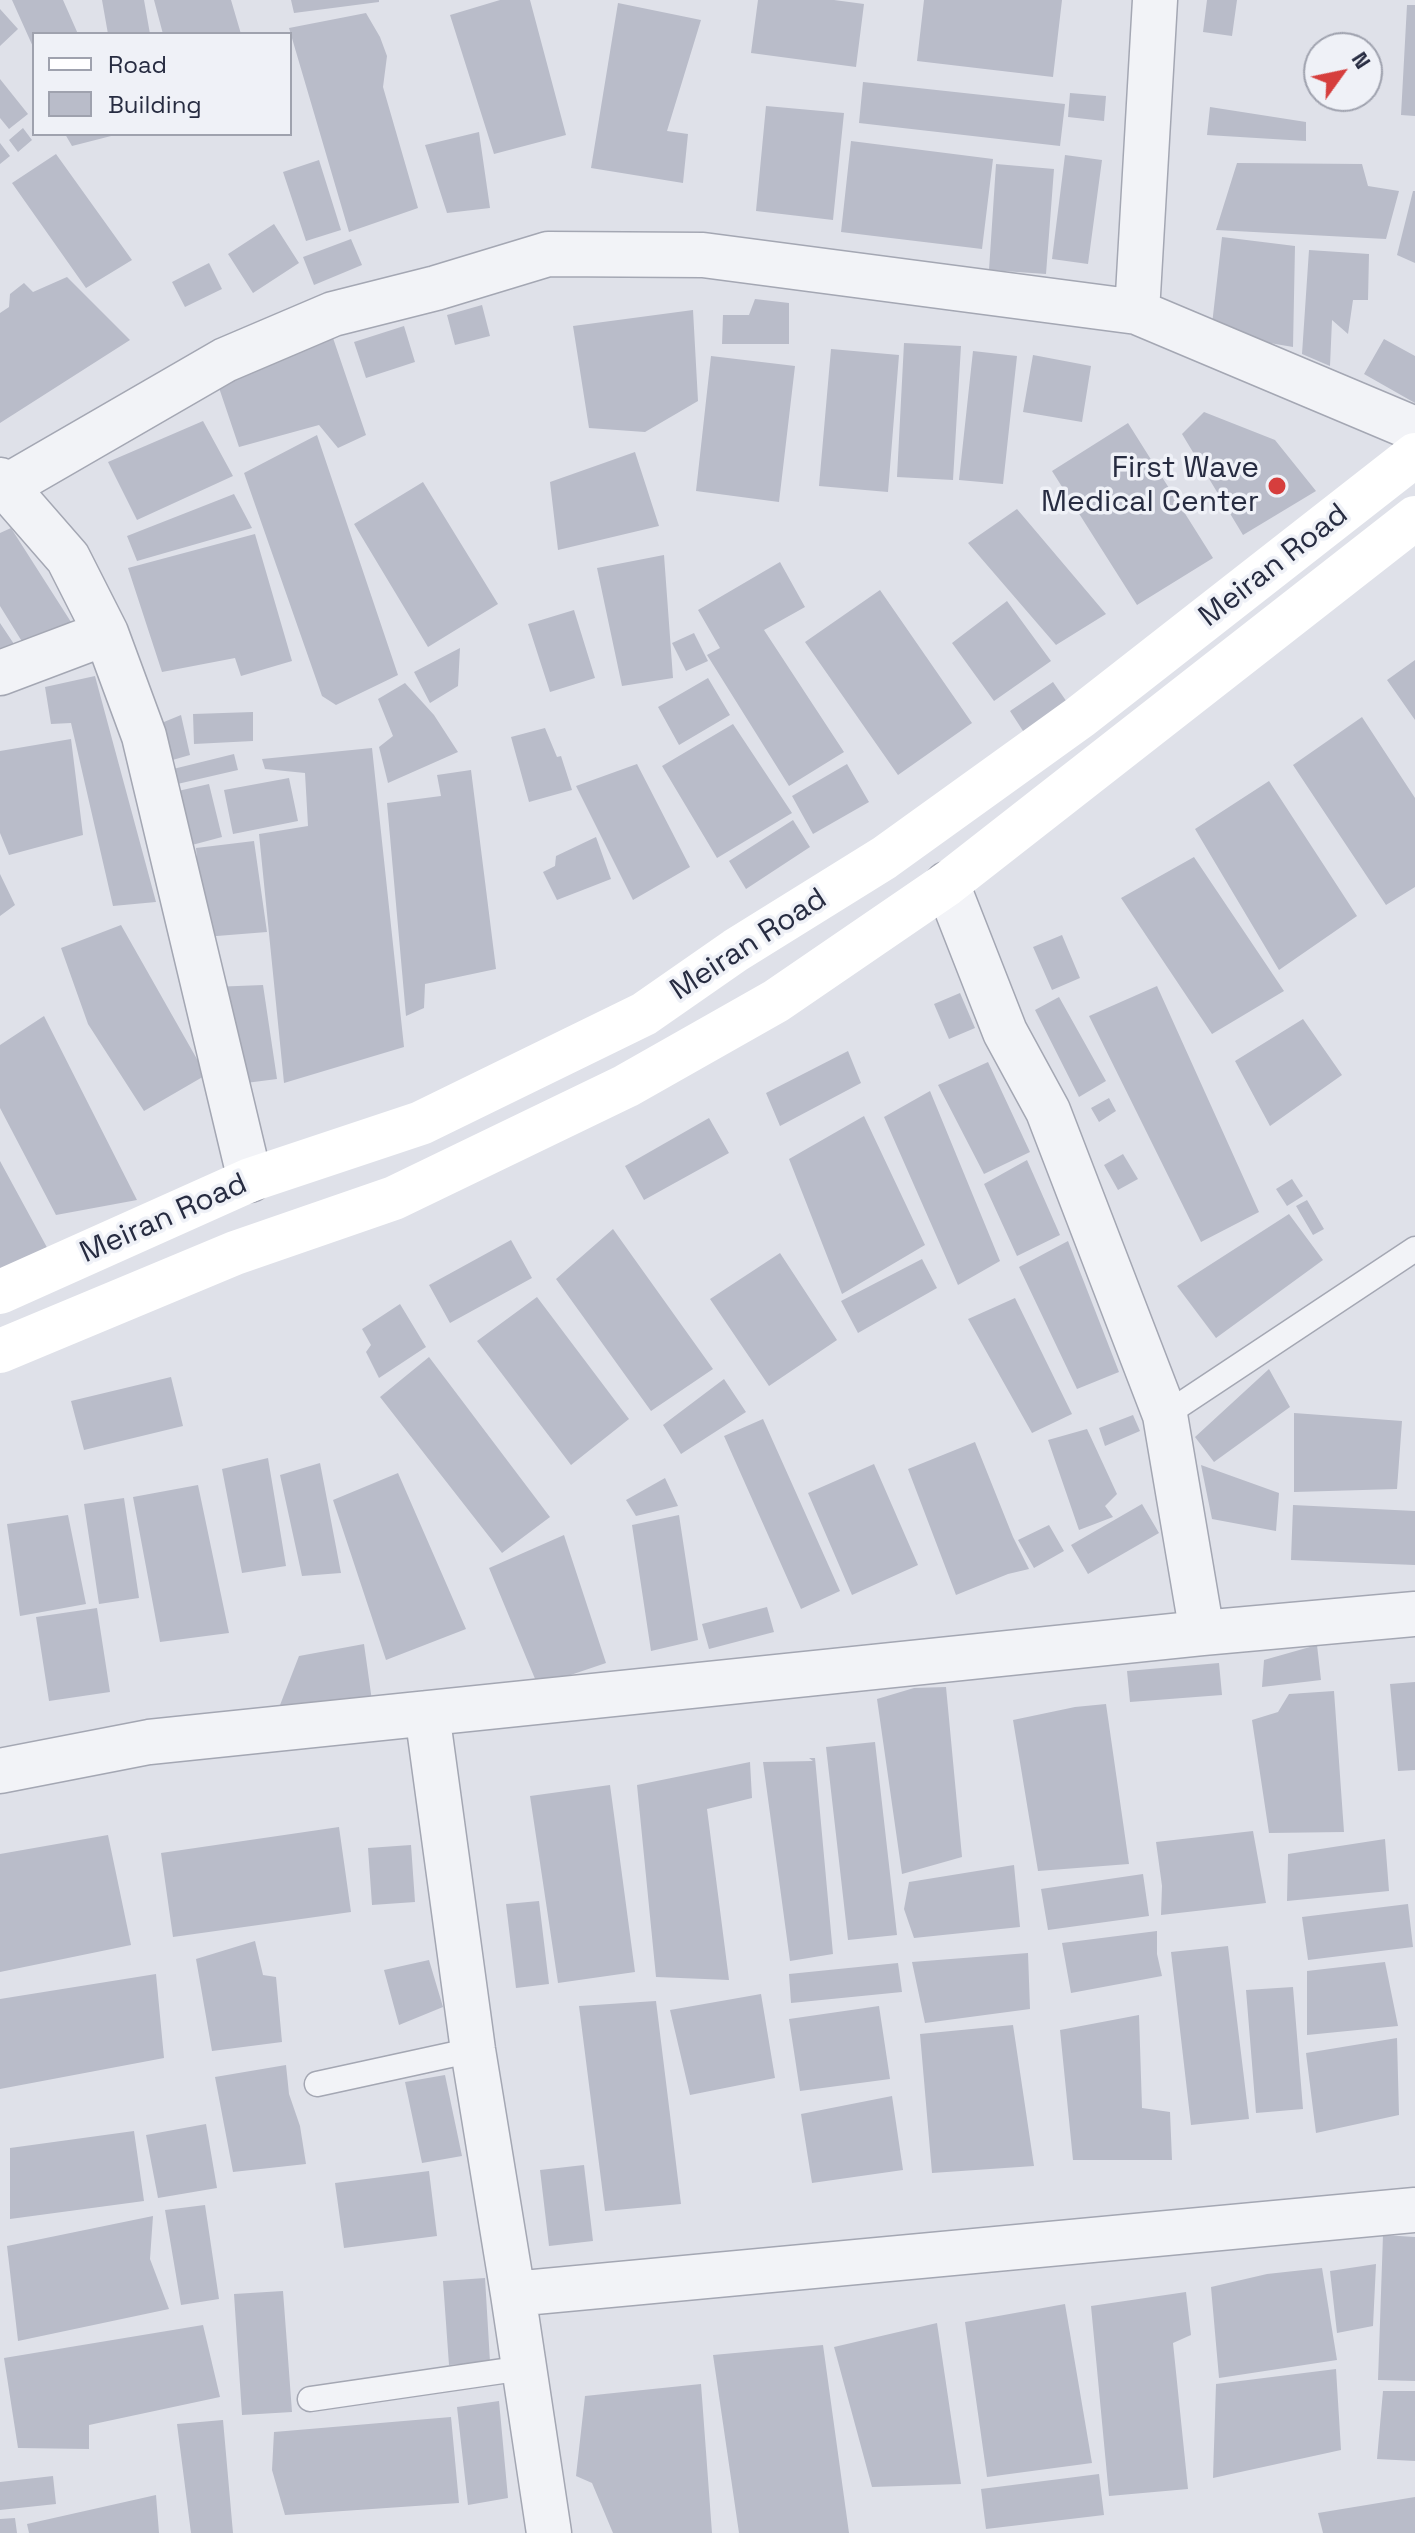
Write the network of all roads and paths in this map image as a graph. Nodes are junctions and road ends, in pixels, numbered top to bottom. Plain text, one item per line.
1 (1155, 0) edge
2 (1137, 312) junction
3 (1415, 429) edge
4 (1415, 455) edge
5 (4, 483) edge
6 (1415, 518) edge
7 (106, 633) junction
8 (0, 673) edge
9 (947, 884) junction
10 (250, 1180) junction
11 (1415, 1249) edge
12 (0, 1292) edge
13 (0, 1351) edge
14 (1165, 1415) junction
15 (1415, 1614) edge
16 (1202, 1633) junction
17 (427, 1713) junction
18 (0, 1771) edge
19 (473, 2050) junction
20 (317, 2084) dead end
21 (1415, 2210) edge
22 (513, 2294) junction
23 (523, 2368) junction
24 (310, 2399) dead end
25 (549, 2533) edge

1 - 2 street
2 - 3 street
2 - 5 street
4 - 10 main road, Meiran Road
5 - 7 street
6 - 9 main road, Meiran Road
7 - 8 street
7 - 10 street
9 - 13 main road, Meiran Road
9 - 14 street
10 - 12 main road, Meiran Road
11 - 14 lane
14 - 16 street
15 - 16 street
16 - 17 street
17 - 18 street
17 - 19 street
19 - 20 lane
19 - 22 street
21 - 22 street
22 - 23 street
23 - 24 lane
23 - 25 street

